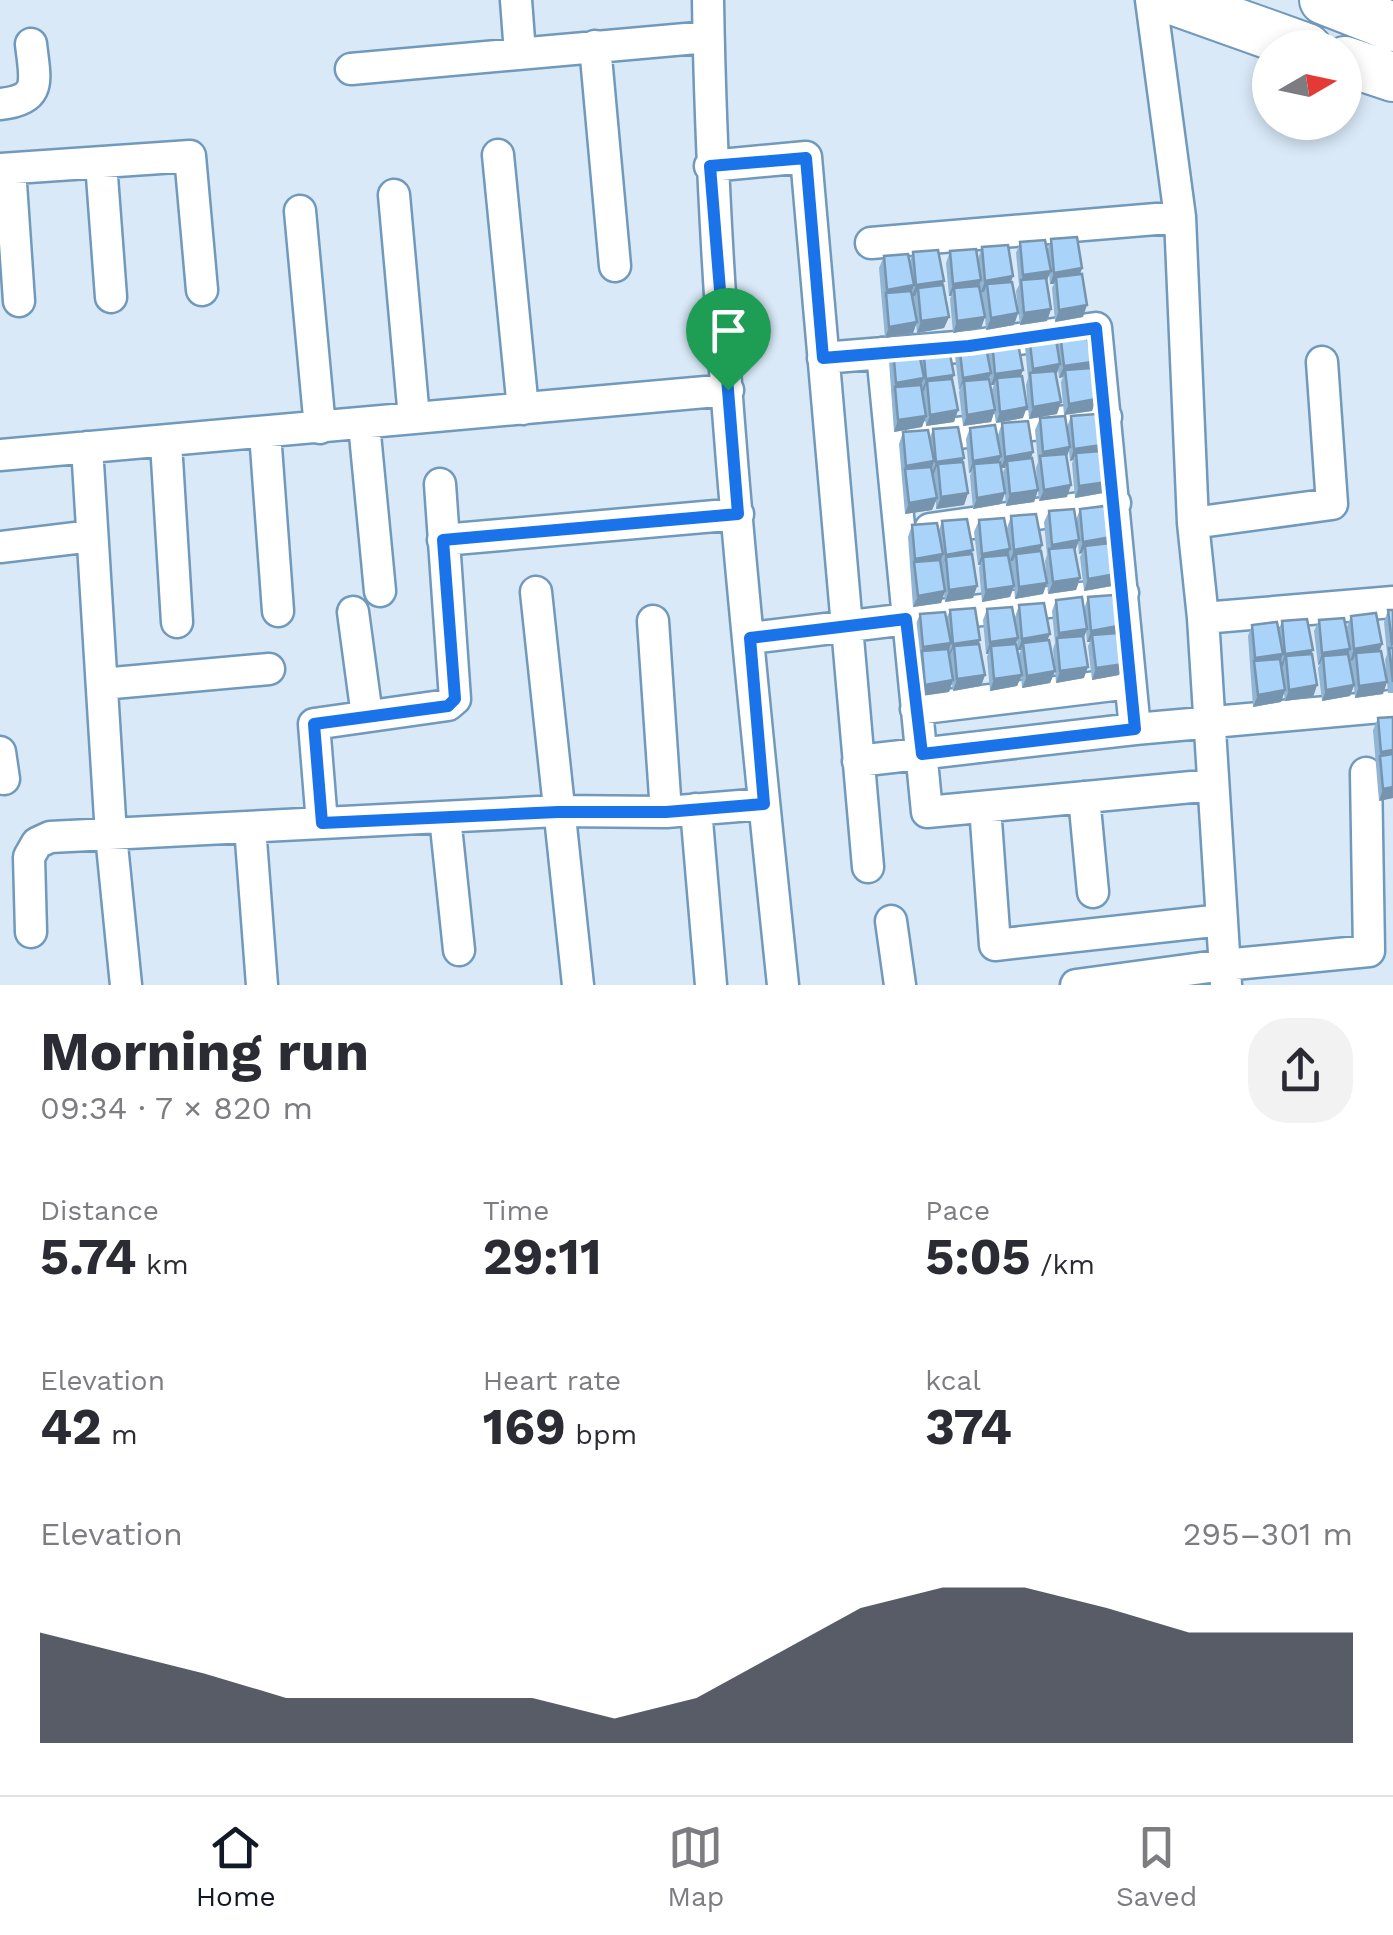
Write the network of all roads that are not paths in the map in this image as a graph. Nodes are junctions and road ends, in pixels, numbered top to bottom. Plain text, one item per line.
1 (516, 0) edge
2 (708, 0) edge
3 (1151, 0) edge
4 (1172, 0) edge
5 (1324, 0) edge
6 (1379, 15) edge
7 (1257, 30) edge
8 (708, 37) junction
9 (32, 44) dead end
10 (595, 46) junction
11 (520, 53) junction
12 (1362, 67) edge
13 (351, 69) dead end
14 (1393, 78) edge
15 (0, 104) edge
16 (498, 155) dead end
17 (101, 163) junction
18 (710, 166) junction
19 (5, 169) edge
20 (394, 195) dead end
21 (300, 211) dead end
22 (1180, 218) junction
23 (871, 243) dead end
24 (615, 266) dead end
25 (202, 290) dead end
26 (111, 297) dead end
27 (19, 300) dead end
28 (882, 354) junction
29 (823, 358) junction
30 (1322, 362) dead end
31 (728, 390) junction
32 (524, 409) junction
33 (1106, 417) junction
34 (414, 418) junction
35 (364, 424) junction
36 (320, 428) junction
37 (265, 433) junction
38 (890, 440) junction
39 (166, 443) junction
40 (87, 448) junction
41 (0, 455) edge
42 (440, 484) dead end
43 (1115, 503) junction
44 (738, 514) junction
45 (1193, 523) junction
46 (898, 532) junction
47 (92, 536) junction
48 (443, 540) junction
49 (0, 547) edge
50 (380, 592) dead end
51 (536, 592) dead end
52 (1123, 593) junction
53 (1393, 602) edge
54 (278, 611) dead end
55 (354, 612) dead end
56 (1203, 618) junction
57 (906, 619) junction
58 (653, 621) dead end
59 (176, 622) dead end
60 (846, 626) junction
61 (750, 638) junction
62 (269, 669) dead end
63 (1130, 683) junction
64 (102, 684) junction
65 (1393, 706) edge
66 (916, 709) junction
67 (367, 716) junction
68 (1209, 722) junction
69 (1135, 729) junction
70 (922, 754) junction
71 (858, 760) junction
72 (1366, 772) dead end
73 (1213, 785) junction
74 (1084, 797) junction
75 (764, 804) junction
76 (985, 806) junction
77 (681, 811) junction
78 (558, 812) junction
79 (445, 817) junction
80 (322, 823) junction
81 (250, 827) junction
82 (112, 835) junction
83 (868, 867) dead end
84 (1094, 892) dead end
85 (1222, 920) junction
86 (891, 922) dead end
87 (32, 932) dead end
88 (458, 950) dead end
89 (1225, 975) edge
90 (126, 985) edge
91 (262, 985) edge
92 (578, 985) edge
93 (712, 985) edge
94 (783, 985) edge
95 (900, 985) edge
96 (1076, 985) edge

1 - 11 street
2 - 8 street
3 - 22 street
4 - 7 main road
5 - 6 main road
8 - 10 street
8 - 18 street
9 - 15 street
10 - 11 street
10 - 24 street
11 - 13 street
12 - 14 main road
16 - 32 street
17 - 19 street
17 - 25 street
17 - 26 street
18 - 29 street
18 - 31 street
19 - 27 street
20 - 34 street
21 - 36 street
22 - 23 street
22 - 45 street
28 - 29 street
28 - 33 street
28 - 38 street
29 - 60 street
30 - 45 street
31 - 32 street
31 - 44 street
32 - 34 street
33 - 38 street
33 - 43 street
34 - 35 street
35 - 36 street
35 - 50 street
36 - 37 street
37 - 39 street
37 - 54 street
38 - 46 street
39 - 40 street
39 - 59 street
40 - 41 street
40 - 47 street
42 - 48 street
43 - 46 street
43 - 52 street
44 - 48 street
44 - 61 street
45 - 56 street
46 - 57 street
47 - 49 street
47 - 64 street
48 - 67 street
51 - 78 street
52 - 57 street
52 - 63 street
53 - 56 street
55 - 67 street
56 - 68 street
57 - 60 street
57 - 66 street
58 - 77 street
60 - 61 street
60 - 71 street
61 - 75 street
62 - 64 street
63 - 66 street
63 - 69 street
64 - 82 street
65 - 68 street
66 - 70 street
67 - 80 street
68 - 69 street
68 - 73 street
69 - 70 street
70 - 71 street
70 - 76 street
71 - 83 street
72 - 89 street
73 - 74 street
73 - 85 street
74 - 76 street
74 - 84 street
75 - 77 street
75 - 94 street
76 - 85 street
77 - 78 street
77 - 93 street
78 - 79 street
78 - 92 street
79 - 80 street
79 - 88 street
80 - 81 street
81 - 82 street
81 - 91 street
82 - 87 street
82 - 90 street
85 - 89 street
86 - 95 street
89 - 96 street

